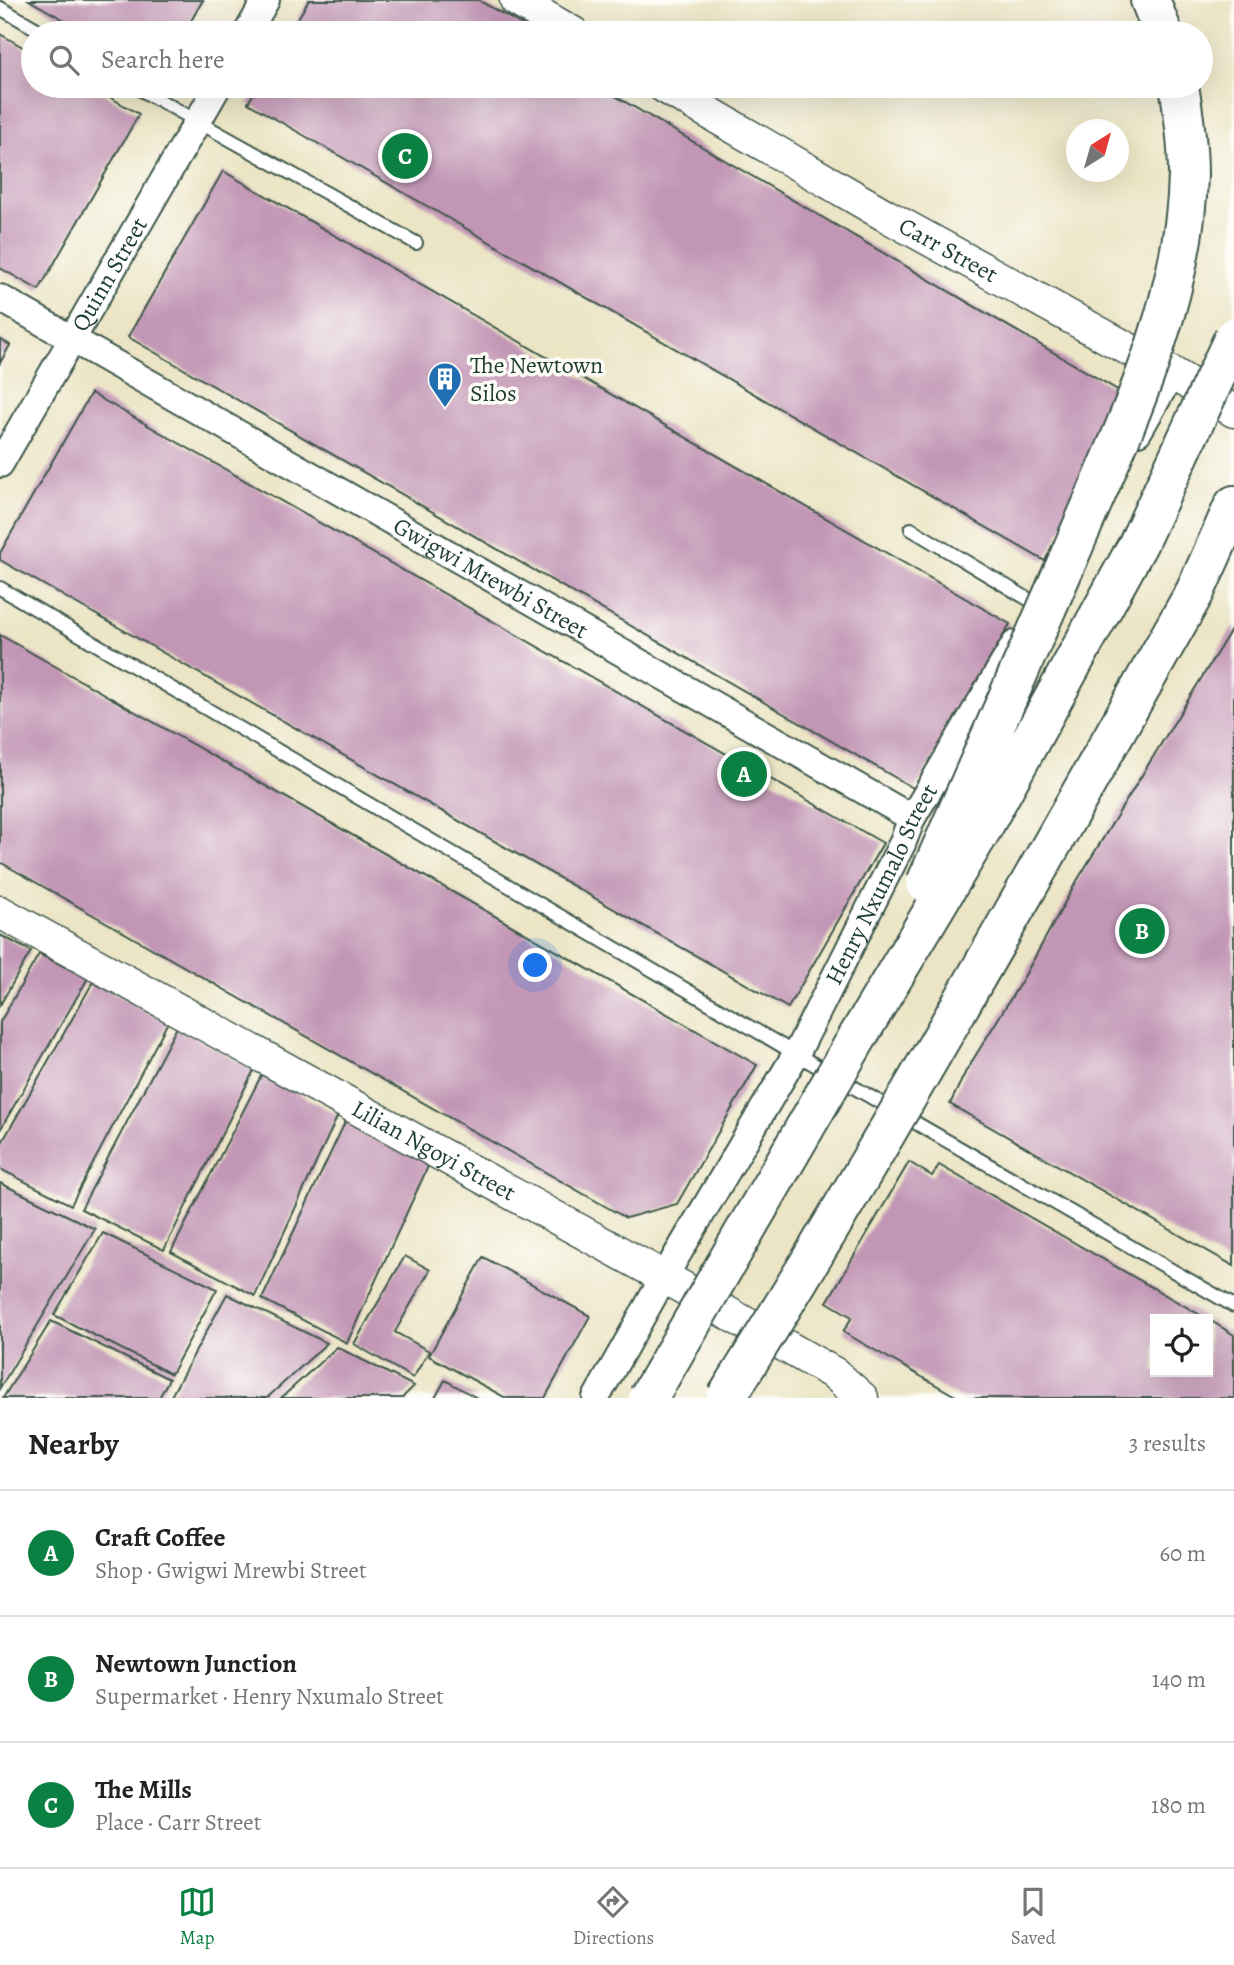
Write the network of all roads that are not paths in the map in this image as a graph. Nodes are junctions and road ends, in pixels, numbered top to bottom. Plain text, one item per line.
1 (266, 0) edge
2 (516, 0) edge
3 (1150, 0) edge
4 (0, 8) edge
5 (23, 21) edge
6 (254, 21) edge
7 (552, 21) edge
8 (1158, 21) edge
9 (155, 98) edge
10 (211, 98) edge
11 (684, 98) edge
12 (1181, 98) edge
13 (197, 122) junction
14 (416, 243) dead end
15 (0, 298) edge
16 (1234, 337) edge
17 (71, 338) junction
18 (1172, 373) junction
19 (1234, 411) edge
20 (0, 464) edge
21 (1234, 505) edge
22 (911, 529) dead end
23 (1234, 551) edge
24 (0, 588) edge
25 (1195, 592) junction
26 (1038, 605) junction
27 (912, 818) junction
28 (0, 912) edge
29 (857, 1038) junction
30 (796, 1054) junction
31 (664, 1277) junction
32 (1234, 1306) edge
33 (596, 1398) edge
34 (648, 1398) edge
35 (726, 1398) edge
36 (862, 1398) edge

1 - 6 street
2 - 7 street
3 - 8 highway
4 - 5 lane
9 - 13 lane
10 - 13 street, Quinn Street
11 - 18 street, Carr Street
12 - 29 highway, bridge
13 - 14 lane
13 - 17 street, Quinn Street
15 - 17 street, Gwigwi Mrewbi Street
16 - 29 highway, bridge
17 - 20 street, Quinn Street
17 - 27 street, Gwigwi Mrewbi Street
18 - 19 street, Carr Street
18 - 26 street, Henry Nxumalo Street
21 - 25 highway
22 - 26 lane
23 - 25 highway
24 - 30 lane
25 - 35 highway, bridge
26 - 27 street, Henry Nxumalo Street
27 - 30 street, Henry Nxumalo Street
28 - 31 street, Lilian Ngoyi Street
29 - 34 highway, bridge
30 - 31 street, Henry Nxumalo Street
30 - 32 lane
31 - 33 street, Henry Nxumalo Street
31 - 36 street, Lilian Ngoyi Street

